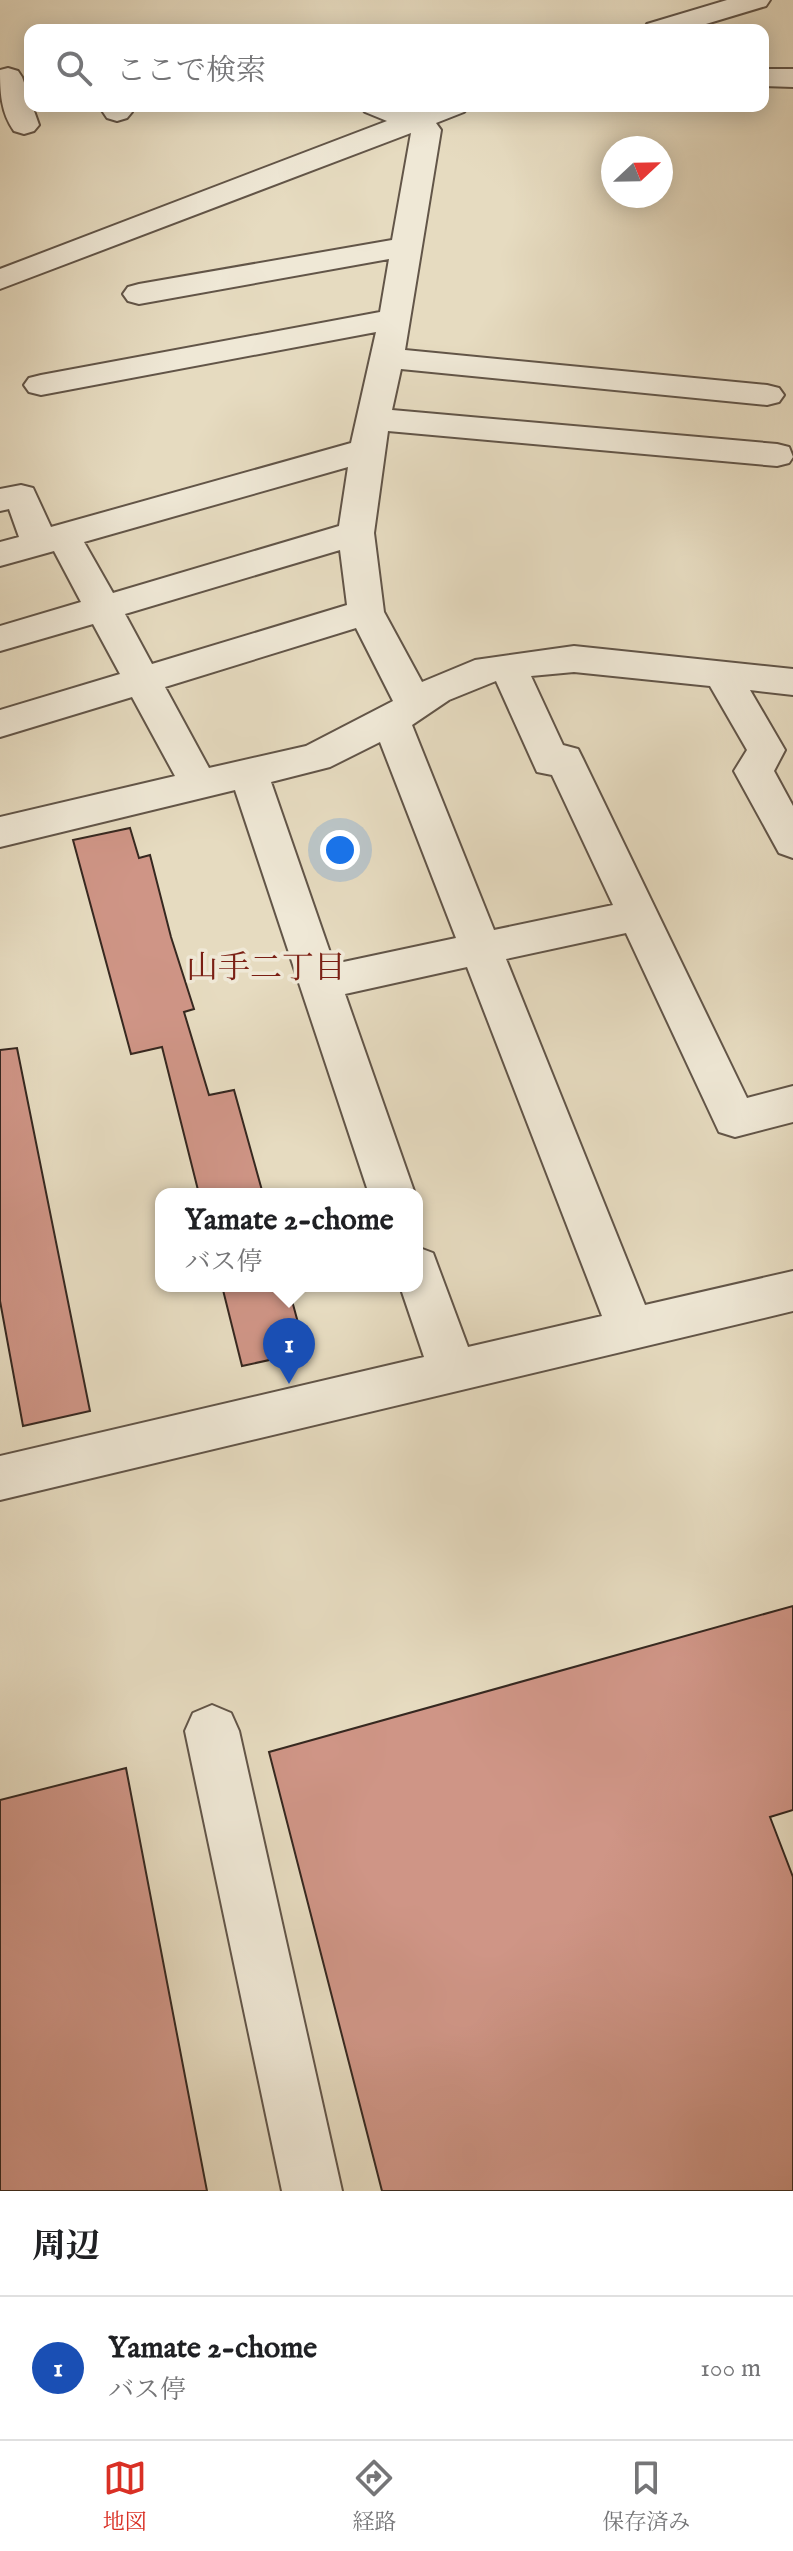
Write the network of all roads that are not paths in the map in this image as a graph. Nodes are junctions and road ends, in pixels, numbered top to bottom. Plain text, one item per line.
1 (756, 0) edge
2 (681, 24) edge
3 (13, 76) edge
4 (399, 112) edge
5 (438, 122) edge
6 (24, 125) dead end
7 (405, 247) junction
8 (0, 280) edge
9 (139, 294) dead end
10 (395, 319) junction
11 (386, 358) junction
12 (41, 385) dead end
13 (767, 395) dead end
14 (370, 434) junction
15 (777, 455) dead end
16 (0, 500) edge
17 (356, 533) junction
18 (51, 539) junction
19 (0, 554) edge
20 (102, 608) junction
21 (366, 612) junction
22 (0, 639) edge
23 (508, 666) junction
24 (722, 674) junction
25 (142, 681) junction
26 (793, 682) edge
27 (402, 712) junction
28 (0, 724) edge
29 (249, 775) junction
30 (199, 785) junction
31 (0, 832) edge
32 (793, 843) edge
33 (638, 915) junction
34 (481, 950) junction
35 (320, 983) junction
36 (793, 1104) edge
37 (390, 1188) edge
38 (423, 1285) edge
39 (793, 1291) edge
40 (631, 1330) junction
41 (452, 1370) junction
42 (0, 1478) edge
43 (212, 1731) dead end
44 (312, 2191) edge

1 - 2 street
3 - 6 street
4 - 5 street
5 - 7 street
5 - 8 street
7 - 9 street
7 - 10 street
10 - 11 street
10 - 12 street
11 - 13 street
11 - 14 street
14 - 15 street
14 - 17 street
14 - 18 street
16 - 18 street
17 - 20 street
17 - 21 street
18 - 19 street
18 - 20 street
20 - 22 street
20 - 25 street
21 - 25 street
21 - 27 street
23 - 24 street
23 - 27 street
23 - 33 street
24 - 26 street
24 - 32 street
25 - 28 street
25 - 30 street
27 - 29 street
27 - 34 street
29 - 30 street
29 - 35 street
30 - 31 street
33 - 34 street
33 - 36 street
34 - 35 street
34 - 40 street
35 - 37 street
38 - 41 street
39 - 40 street
40 - 41 street
41 - 42 street
43 - 44 street

